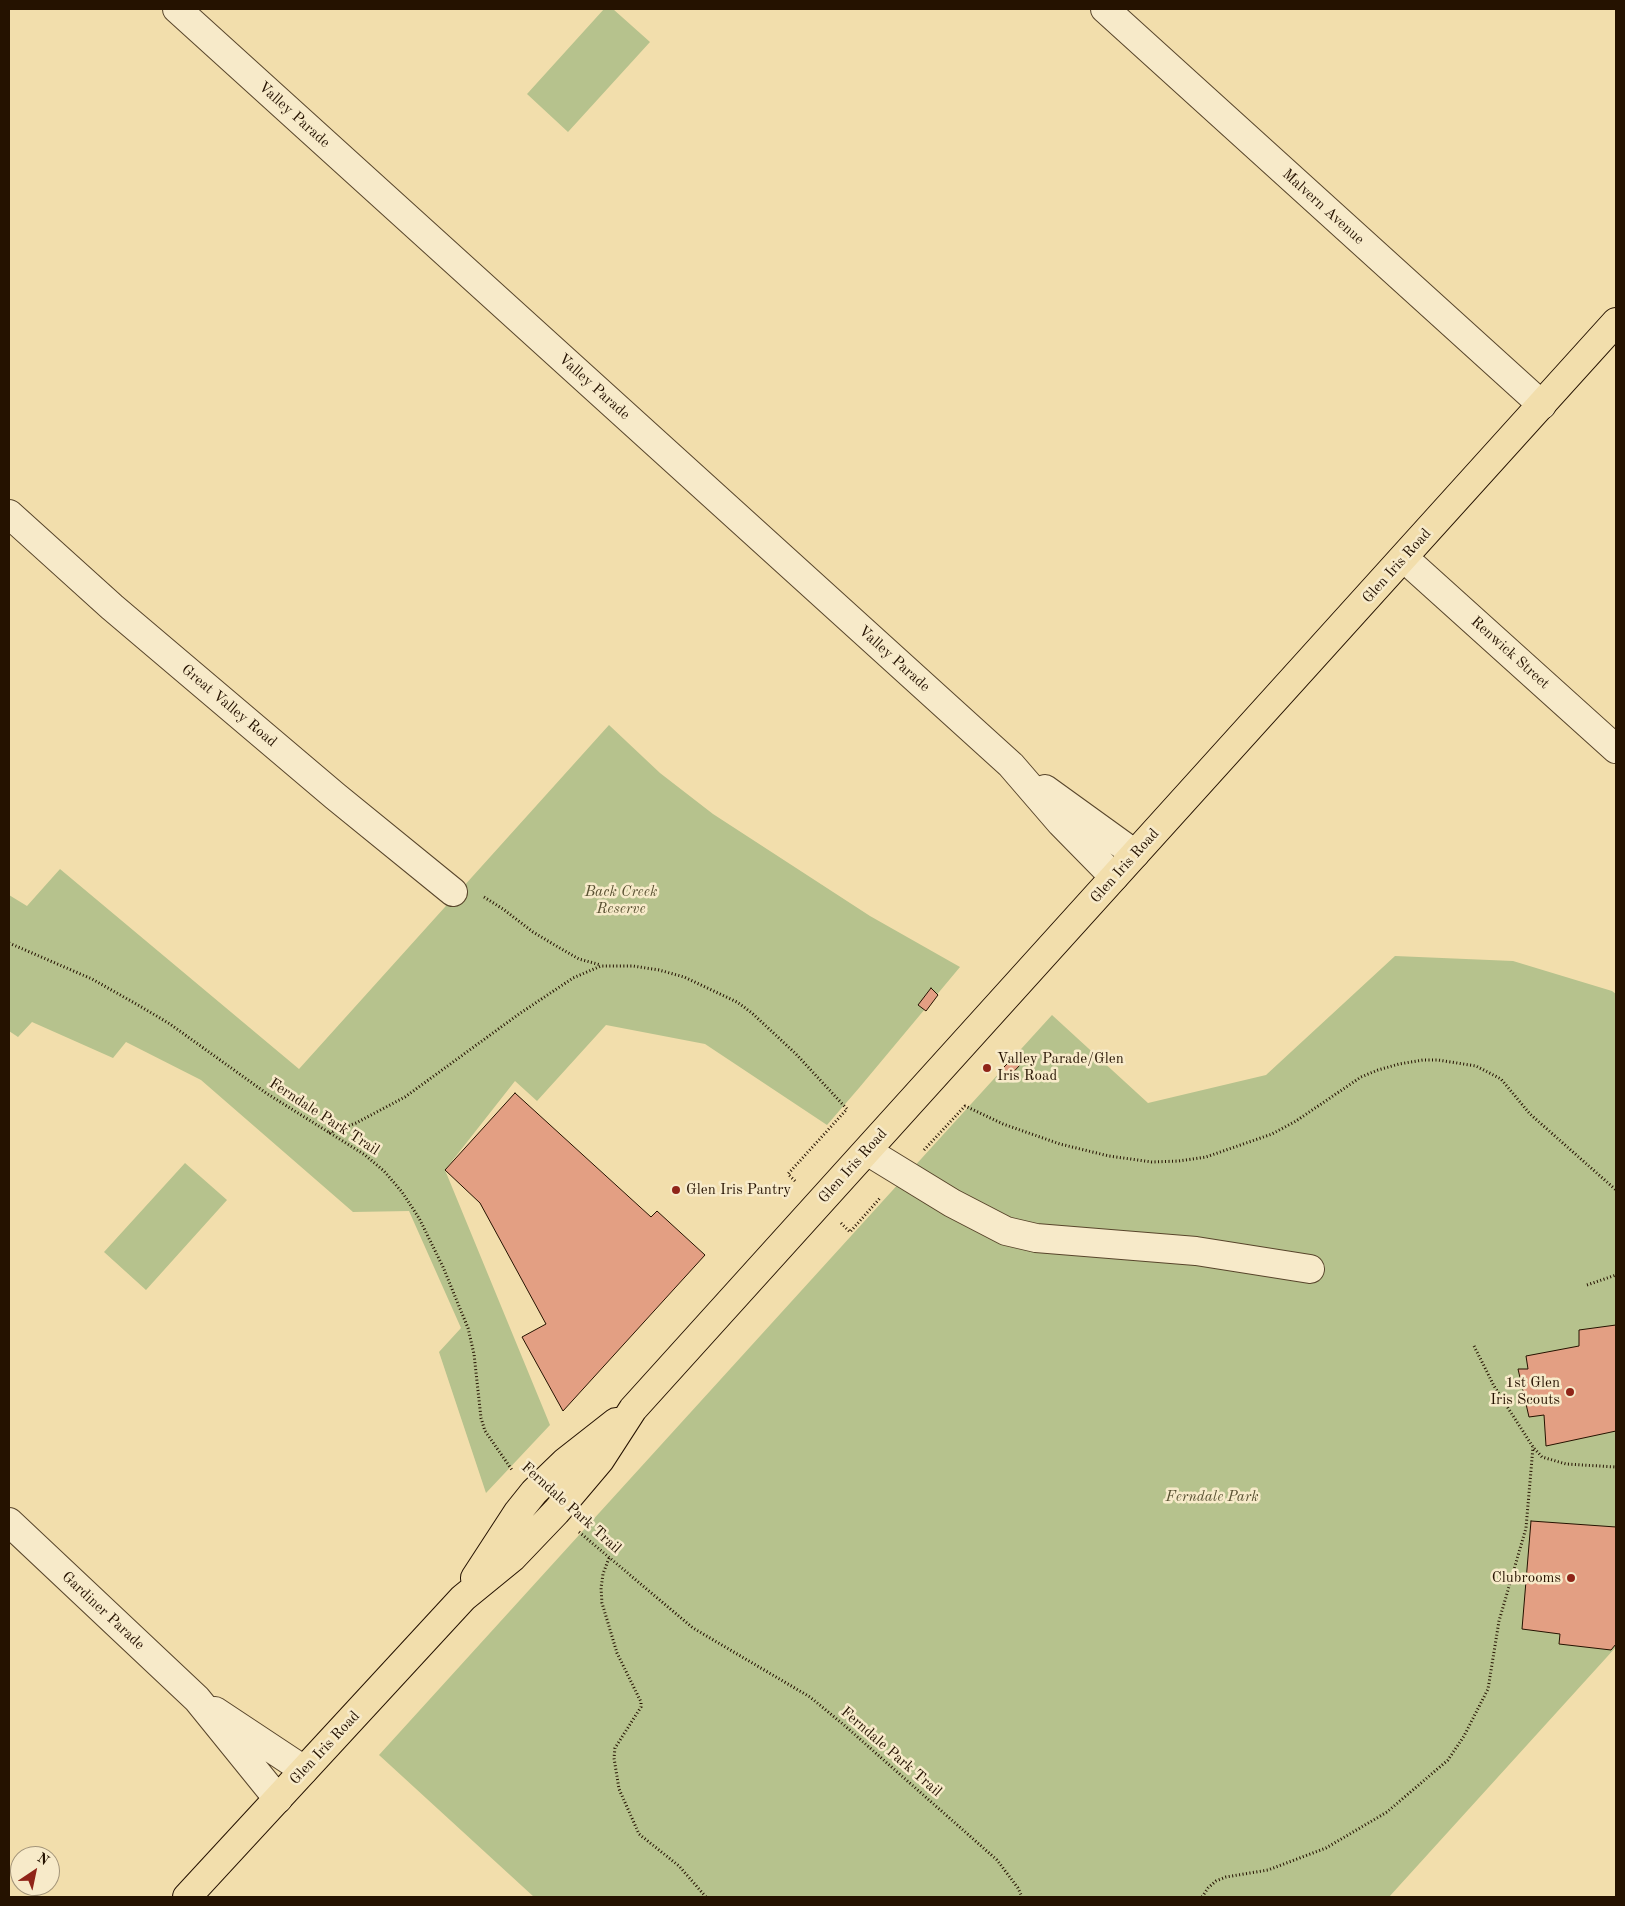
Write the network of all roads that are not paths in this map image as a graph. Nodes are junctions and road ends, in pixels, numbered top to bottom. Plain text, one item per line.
1 (177, 9) edge
2 (1105, 9) edge
3 (1616, 322) edge
4 (1542, 404) junction
5 (9, 514) edge
6 (1404, 558) junction
7 (1616, 749) edge
8 (1010, 765) junction
9 (1135, 854) junction
10 (1114, 877) junction
11 (453, 892) road end
12 (868, 1151) junction
13 (1310, 1269) dead end
14 (633, 1409) junction
15 (9, 1522) edge
16 (462, 1598) junction
17 (197, 1699) junction
18 (304, 1770) junction
19 (278, 1799) junction
20 (187, 1897) edge

1 - 8 street, Valley Parade
2 - 4 street, Malvern Avenue
3 - 4 main road, Glen Iris Road
4 - 6 main road, Glen Iris Road
5 - 11 street, Great Valley Road
6 - 7 street, Renwick Street
6 - 9 main road, Glen Iris Road
8 - 9 street, Valley Parade
8 - 10 street, Valley Parade
9 - 10 main road, Glen Iris Road
10 - 12 main road, Glen Iris Road
12 - 13 street
12 - 14 main road, Glen Iris Road
14 - 16 main road, Glen Iris Road
14 - 16 main road, Glen Iris Road
15 - 17 street, Gardiner Parade
16 - 18 main road, Glen Iris Road
17 - 18 street, Gardiner Parade
17 - 19 street, Gardiner Parade
18 - 19 main road, Glen Iris Road
19 - 20 main road, Glen Iris Road

